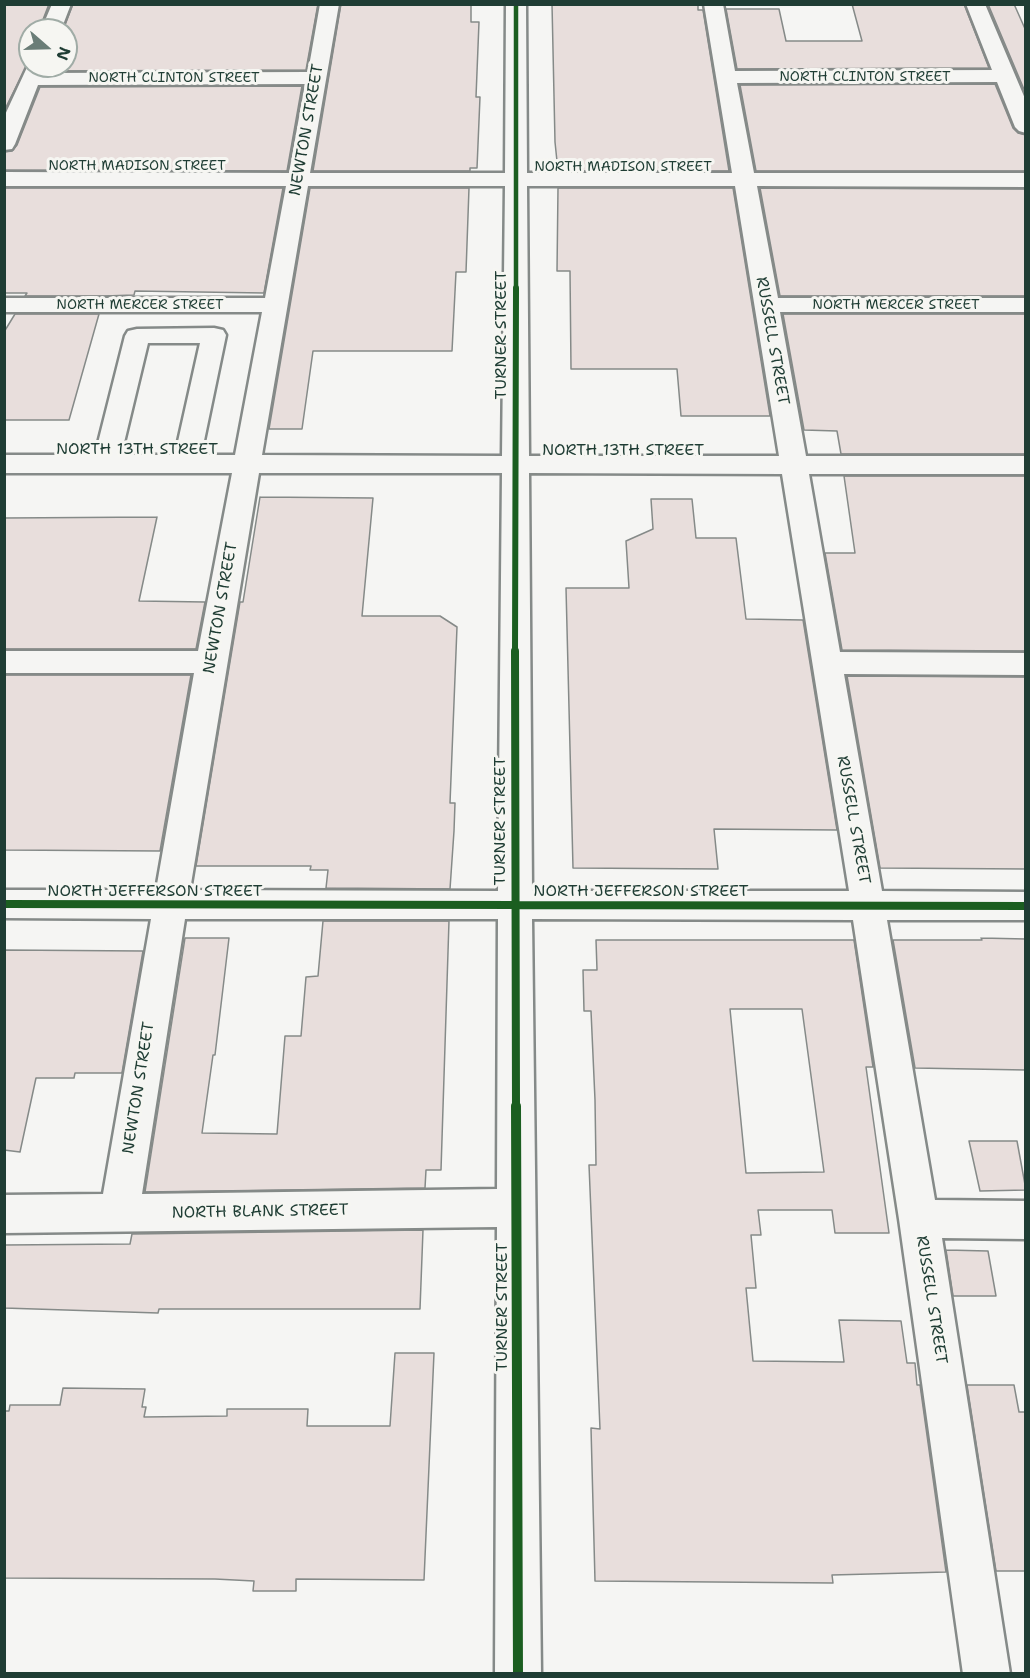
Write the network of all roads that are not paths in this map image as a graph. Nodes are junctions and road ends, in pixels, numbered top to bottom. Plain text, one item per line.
1 (62, 4) edge
2 (330, 4) edge
3 (516, 4) edge
4 (712, 4) edge
5 (975, 4) edge
6 (56, 18) edge
7 (78, 73) edge
8 (1004, 76) junction
9 (725, 77) junction
10 (32, 78) edge
11 (317, 78) junction
12 (1026, 127) edge
13 (4, 144) edge
14 (4, 178) edge
15 (298, 180) junction
16 (743, 180) junction
17 (1026, 180) edge
18 (516, 181) junction
19 (4, 305) edge
20 (276, 305) junction
21 (1026, 305) edge
22 (767, 306) junction
23 (4, 464) edge
24 (106, 464) junction
25 (186, 464) junction
26 (247, 464) junction
27 (515, 465) junction
28 (793, 465) junction
29 (1026, 465) edge
30 (211, 662) junction
31 (4, 663) edge
32 (826, 663) junction
33 (1026, 664) edge
34 (4, 904) edge
35 (515, 905) junction
36 (170, 906) junction
37 (868, 906) junction
38 (1026, 906) edge
39 (516, 1208) junction
40 (4, 1214) edge
41 (119, 1214) junction
42 (919, 1219) junction
43 (1026, 1220) edge
44 (518, 1674) edge
45 (987, 1674) edge

1 - 6 street
2 - 11 street, NEWTON STREET
3 - 18 street, TURNER STREET
4 - 9 street, RUSSELL STREET
5 - 8 street
7 - 11 street, NORTH CLINTON STREET
8 - 9 street, NORTH CLINTON STREET
8 - 12 street
9 - 16 street, RUSSELL STREET
10 - 13 street
11 - 15 street, NEWTON STREET
14 - 15 street, NORTH MADISON STREET
15 - 18 street, NORTH MADISON STREET
15 - 20 street, NEWTON STREET
16 - 17 street, NORTH MADISON STREET
16 - 18 street, NORTH MADISON STREET
16 - 22 street, RUSSELL STREET
18 - 27 street, TURNER STREET
19 - 20 street, NORTH MERCER STREET
20 - 26 street, NEWTON STREET
21 - 22 street, NORTH MERCER STREET
22 - 28 street, RUSSELL STREET
23 - 24 street, NORTH 13TH STREET
24 - 25 street, NORTH 13TH STREET
24 - 25 street
25 - 26 street, NORTH 13TH STREET
26 - 27 street, NORTH 13TH STREET
26 - 30 street, NEWTON STREET
27 - 28 street, NORTH 13TH STREET
27 - 35 street, TURNER STREET
28 - 29 street, NORTH 13TH STREET
28 - 32 street, RUSSELL STREET
30 - 31 street
30 - 36 street, NEWTON STREET
32 - 33 street
32 - 37 street, RUSSELL STREET
34 - 36 street, NORTH JEFFERSON STREET
35 - 36 street, NORTH JEFFERSON STREET
35 - 37 street, NORTH JEFFERSON STREET
35 - 39 street, TURNER STREET
36 - 41 street, NEWTON STREET
37 - 38 street, NORTH JEFFERSON STREET
37 - 42 street, RUSSELL STREET
39 - 41 street, NORTH BLANK STREET
39 - 44 street, TURNER STREET
40 - 41 street, NORTH BLANK STREET
42 - 43 street
42 - 45 street, RUSSELL STREET

